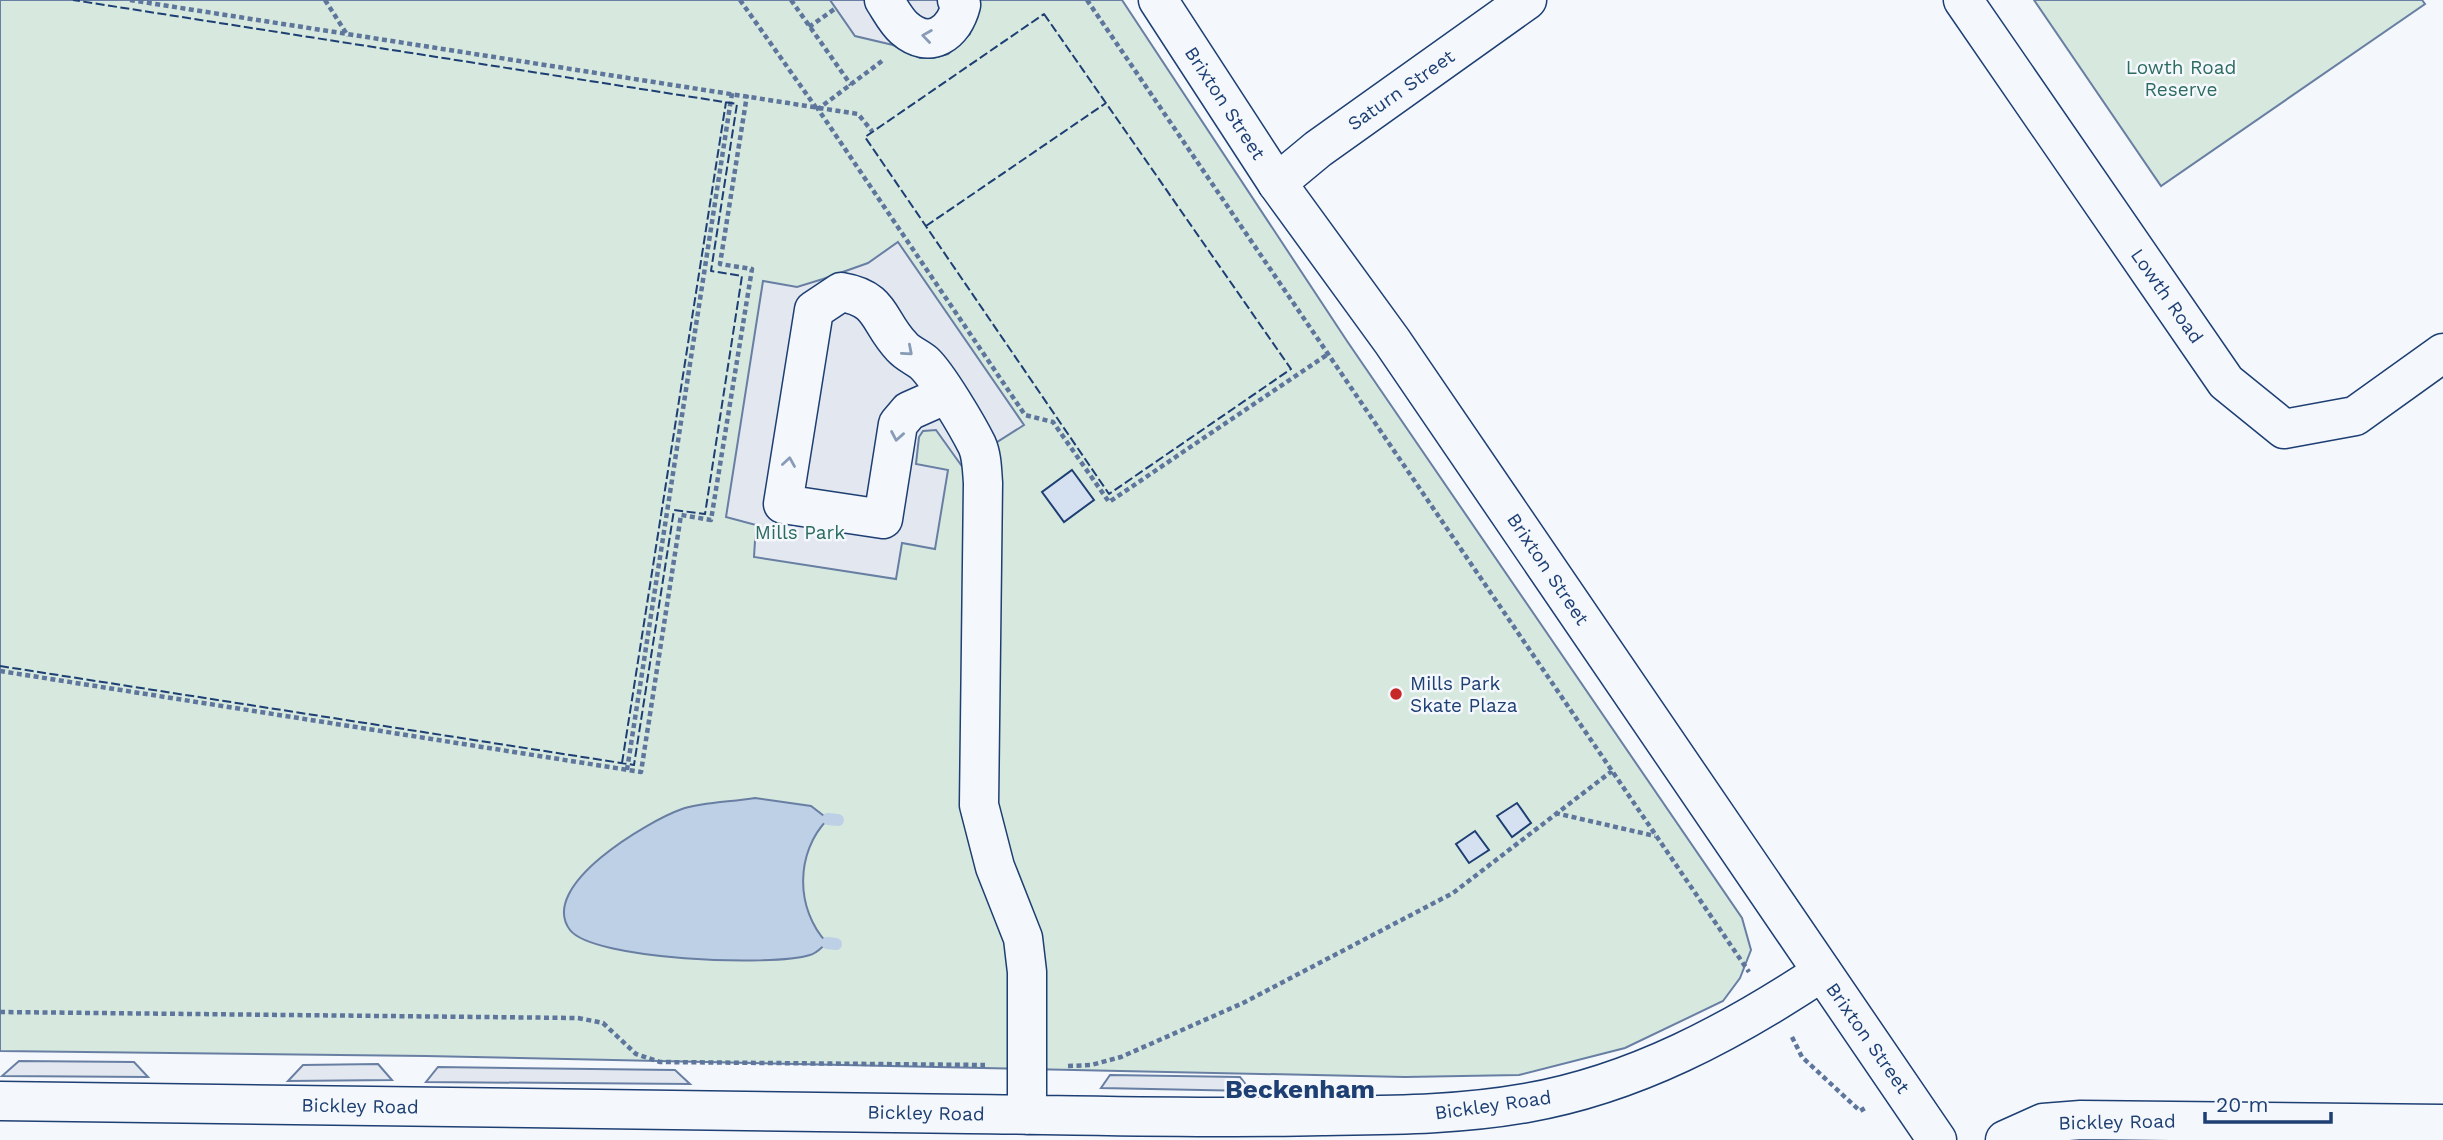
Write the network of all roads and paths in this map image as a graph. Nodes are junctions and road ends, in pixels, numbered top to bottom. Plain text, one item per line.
1 (130, 0) edge
2 (192, 0) edge
3 (324, 0) edge
4 (740, 0) edge
5 (790, 0) edge
6 (884, 0) edge
7 (957, 0) edge
8 (1087, 0) edge
9 (1158, 0) edge
10 (1527, 0) edge
11 (1963, 0) edge
12 (836, 8) dead end
13 (193, 10) junction
14 (809, 27) junction
15 (348, 36) junction
16 (890, 56) dead end
17 (851, 85) junction
18 (732, 93) junction
19 (747, 95) junction
20 (818, 109) junction
21 (872, 131) dead end
22 (1277, 183) junction
23 (2443, 353) edge
24 (1328, 355) junction
25 (945, 395) junction
26 (1122, 485) dead end
27 (1126, 490) junction
28 (0, 671) edge
29 (627, 769) junction
30 (1612, 771) junction
31 (1554, 813) junction
32 (1657, 836) junction
33 (1748, 970) dead end
34 (1822, 972) junction
35 (0, 1012) edge
36 (1790, 1033) dead end
37 (994, 1065) dead end
38 (1063, 1066) dead end
39 (0, 1101) edge
40 (1860, 1111) dead end
41 (1027, 1115) junction
42 (2443, 1124) edge
43 (1937, 1140) edge
44 (2005, 1140) edge

1 - 13 path
2 - 13 path
3 - 15 path
4 - 20 path
5 - 14 path
7 -> 6 street
8 - 24 path
9 - 22 street, Brixton Street
10 - 22 street, Saturn Street
11 - 23 street, Lowth Road
12 - 14 path
13 - 15 path
14 - 17 path
15 - 18 path
16 - 17 path
17 - 20 path
18 - 19 path
18 - 29 path
19 - 20 path
19 - 29 path
20 - 21 path
20 - 27 path
22 - 34 street, Brixton Street
24 - 27 path
24 - 30 path
25 -> 25 street
25 - 41 street
26 - 27 path
28 - 29 path
30 - 31 path
30 - 32 path
31 - 32 path
31 - 38 path
32 - 33 path
34 - 41 street, Bickley Road
34 - 43 street, Brixton Street
35 - 37 path
36 - 40 path
39 - 41 street, Bickley Road
42 - 44 street, Bickley Road

